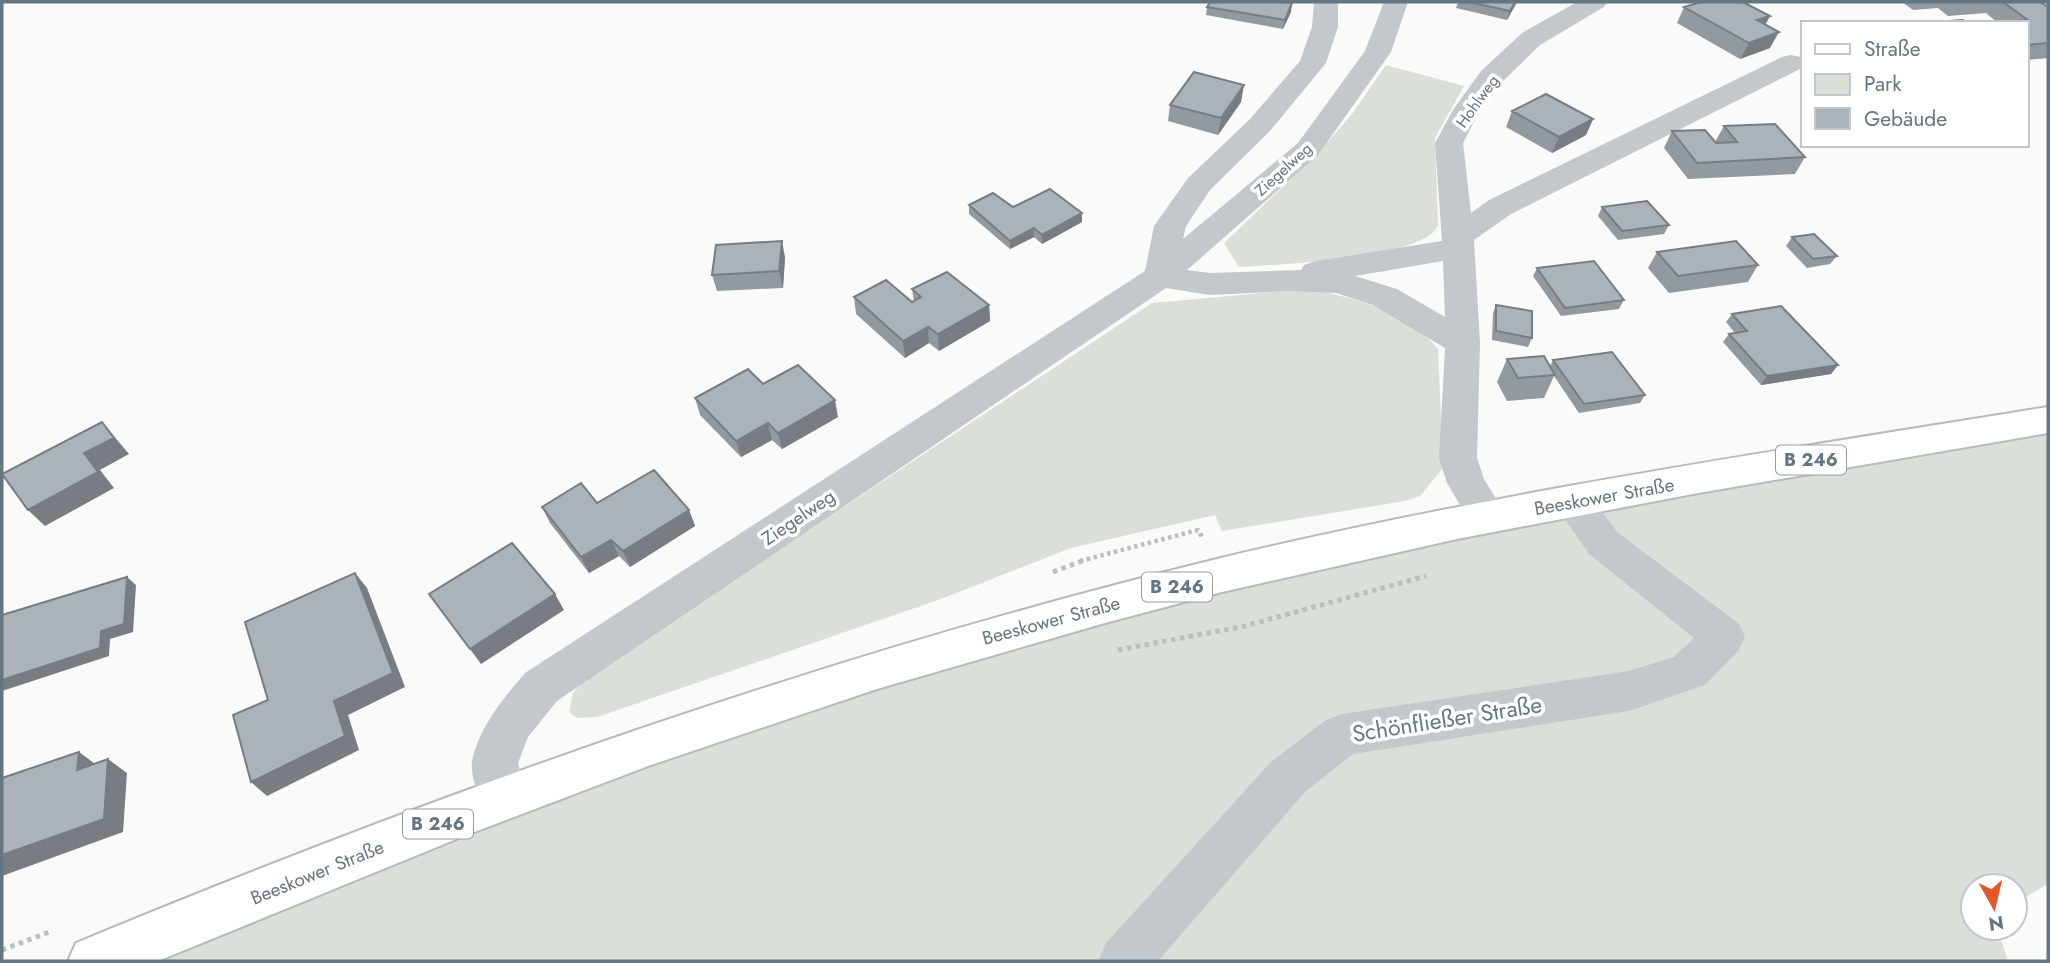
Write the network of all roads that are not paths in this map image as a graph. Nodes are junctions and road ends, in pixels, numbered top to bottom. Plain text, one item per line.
1 (1326, 2) edge
2 (1396, 2) edge
3 (1595, 2) edge
4 (1791, 63) dead end
5 (1459, 243) junction
6 (1160, 276) junction
7 (1290, 280) junction
8 (1463, 343) junction
9 (2048, 420) edge
10 (1573, 502) junction
11 (1487, 516) junction
12 (503, 798) junction
13 (94, 961) edge
14 (1124, 961) edge

1 - 6 street
2 - 6 street, Ziegelweg
3 - 5 street, Hohlweg
4 - 5 street
5 - 7 street
5 - 8 street, Hohlweg
6 - 7 street
6 - 12 street, Ziegelweg
7 - 8 street
8 - 11 street, Hohlweg
9 - 10 main road, Beeskower Straße / B 246
10 - 11 main road, Beeskower Straße / B 246
10 - 14 street, Schönfließer Straße
11 - 12 main road, Beeskower Straße / B 246
12 - 13 main road, Beeskower Straße / B 246

